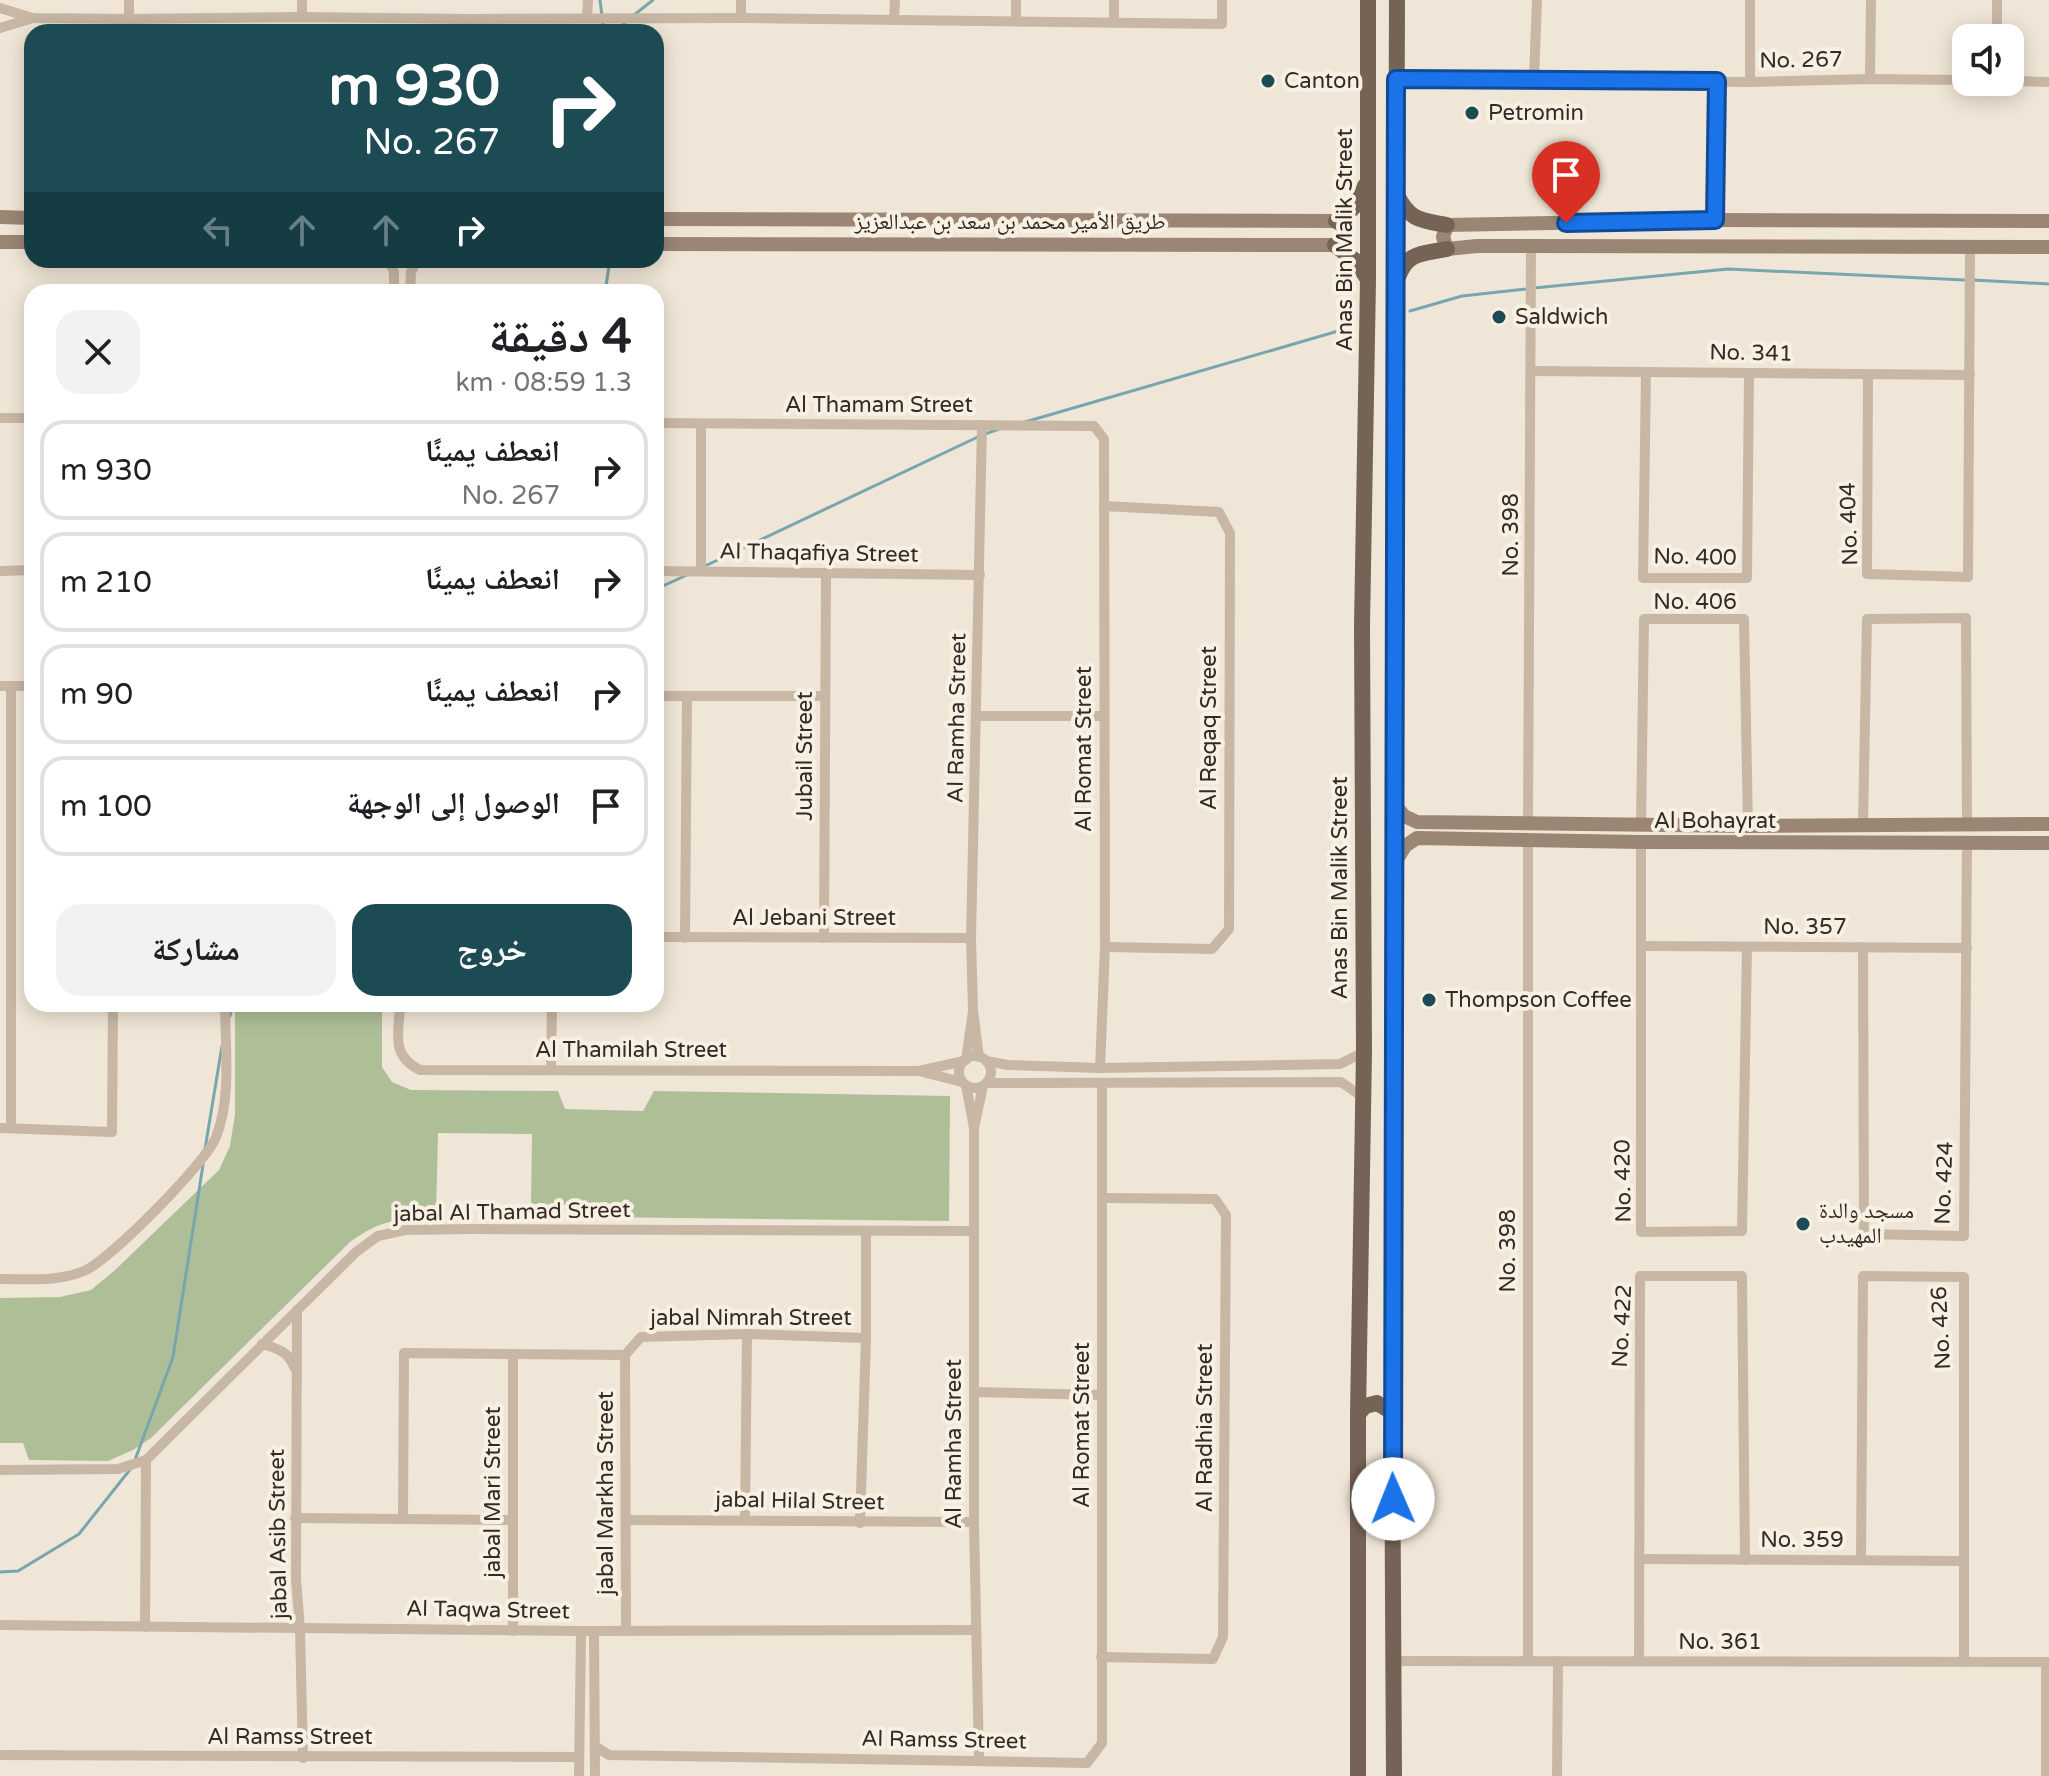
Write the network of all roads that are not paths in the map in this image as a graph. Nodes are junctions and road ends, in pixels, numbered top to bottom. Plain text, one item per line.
1 (129, 0) edge
2 (302, 0) edge
3 (588, 0) edge
4 (741, 0) edge
5 (895, 0) edge
6 (1016, 0) edge
7 (1114, 0) edge
8 (1222, 0) edge
9 (1368, 0) edge
10 (1397, 0) edge
11 (1537, 0) edge
12 (1750, 0) edge
13 (1871, 0) edge
14 (1997, 0) edge
15 (0, 8) edge
16 (302, 17) junction
17 (33, 18) junction
18 (587, 18) junction
19 (741, 18) junction
20 (129, 19) junction
21 (468, 19) junction
22 (894, 19) junction
23 (1016, 21) junction
24 (1114, 23) junction
25 (468, 24) edge
26 (1997, 24) edge
27 (0, 28) edge
28 (1534, 78) junction
29 (1396, 79) junction
30 (1870, 79) junction
31 (1952, 80) edge
32 (1717, 81) junction
33 (2024, 81) edge
34 (1750, 82) junction
35 (2049, 82) edge
36 (1367, 180) junction
37 (1395, 191) junction
38 (0, 217) edge
39 (24, 218) edge
40 (664, 219) edge
41 (1715, 220) junction
42 (1336, 221) junction
43 (2049, 221) edge
44 (1447, 225) junction
45 (0, 242) edge
46 (24, 242) edge
47 (664, 244) edge
48 (1335, 245) junction
49 (1531, 246) junction
50 (1970, 247) junction
51 (2049, 247) edge
52 (1447, 249) junction
53 (1368, 280) junction
54 (1395, 287) junction
55 (1532, 371) junction
56 (1646, 372) junction
57 (1749, 373) junction
58 (1868, 374) junction
59 (1970, 375) junction
60 (0, 418) edge
61 (24, 418) edge
62 (664, 423) edge
63 (701, 424) junction
64 (982, 425) junction
65 (1098, 431) joint
66 (1104, 506) junction
67 (24, 570) edge
68 (0, 571) edge
69 (664, 571) edge
70 (701, 571) junction
71 (826, 574) junction
72 (980, 575) junction
73 (5, 686) edge
74 (664, 696) edge
75 (687, 696) junction
76 (825, 696) junction
77 (977, 716) junction
78 (1104, 716) junction
79 (1395, 805) junction
80 (1443, 823) junction
81 (1528, 823) junction
82 (1967, 824) junction
83 (2049, 824) edge
84 (1641, 825) junction
85 (1863, 825) junction
86 (1748, 826) junction
87 (1440, 839) junction
88 (1528, 841) junction
89 (1641, 842) junction
90 (1967, 843) junction
91 (2049, 843) edge
92 (1394, 864) junction
93 (664, 937) edge
94 (685, 938) junction
95 (824, 938) junction
96 (971, 938) junction
97 (1643, 946) junction
98 (1105, 947) junction
99 (1747, 947) junction
100 (1863, 947) junction
101 (1967, 948) junction
102 (973, 1011) junction
103 (113, 1012) edge
104 (225, 1012) edge
105 (400, 1012) edge
106 (552, 1012) edge
107 (1364, 1052) junction
108 (982, 1059) junction
109 (965, 1060) junction
110 (1100, 1068) junction
111 (551, 1069) junction
112 (919, 1071) junction
113 (1102, 1083) junction
114 (964, 1084) junction
115 (984, 1084) junction
116 (1361, 1096) junction
117 (6, 1128) edge
118 (974, 1128) junction
119 (1103, 1198) junction
120 (974, 1231) junction
121 (866, 1232) junction
122 (0, 1279) edge
123 (297, 1310) junction
124 (1360, 1323) junction
125 (1393, 1323) junction
126 (747, 1334) junction
127 (866, 1338) junction
128 (262, 1344) junction
129 (513, 1354) junction
130 (625, 1355) junction
131 (296, 1371) junction
132 (974, 1392) junction
133 (1102, 1395) junction
134 (1392, 1412) junction
135 (1358, 1414) junction
136 (146, 1460) junction
137 (0, 1470) edge
138 (295, 1518) junction
139 (403, 1518) junction
140 (745, 1519) junction
141 (512, 1520) junction
142 (626, 1520) junction
143 (974, 1522) junction
144 (860, 1523) junction
145 (1639, 1559) junction
146 (1745, 1560) junction
147 (1861, 1560) junction
148 (1964, 1561) junction
149 (0, 1625) edge
150 (145, 1627) junction
151 (300, 1629) junction
152 (626, 1630) junction
153 (976, 1630) junction
154 (513, 1631) junction
155 (581, 1631) junction
156 (594, 1631) junction
157 (1101, 1657) junction
158 (1392, 1661) junction
159 (1528, 1661) junction
160 (1558, 1661) junction
161 (1639, 1661) junction
162 (1964, 1662) junction
163 (2048, 1662) edge
164 (2048, 1724) edge
165 (595, 1746) junction
166 (0, 1755) edge
167 (609, 1755) junction
168 (579, 1757) junction
169 (303, 1758) junction
170 (979, 1760) junction
171 (1087, 1763) joint
172 (595, 1772) edge
173 (579, 1776) edge
174 (1358, 1776) edge
175 (1394, 1776) edge
176 (1557, 1776) edge
177 (2046, 1776) edge

1 - 20 street
2 - 16 street
3 - 18 street
4 - 19 street
5 - 22 street
6 - 23 street
7 - 24 street
8 - 24 street
9 - 36 main road, Anas Bin Malik Street
10 - 29 main road
11 - 28 street
12 - 34 street
13 - 30 street
14 - 26 street
15 - 17 street
16 - 20 street
16 - 21 street
17 - 20 street
17 - 27 street
18 - 19 street
18 - 21 street
19 - 22 street
21 - 25 street
22 - 23 street
23 - 24 street
28 - 29 street, No. 267
28 - 32 street, No. 267
29 - 37 main road
30 - 31 street, No. 267
30 - 34 street, No. 267
32 - 34 street, No. 267
32 - 41 street
33 - 35 street
36 - 42 main road
36 - 53 main road, Anas Bin Malik Street
37 - 44 main road
37 - 54 main road
38 - 39 main road
40 - 42 main road, طريق الأمير محمد بن سعد بن عبدالعزيز
41 - 43 main road
41 - 44 main road
42 - 48 main road
44 - 52 main road
45 - 46 main road
47 - 48 main road, طريق الأمير محمد بن سعد بن عبدالعزيز
48 - 53 main road
49 - 50 main road
49 - 52 main road
49 - 55 street, No. 398
50 - 51 main road
50 - 59 street
52 - 54 main road
53 - 107 main road, Anas Bin Malik Street
54 - 79 main road
55 - 56 street, No. 341
55 - 81 street, No. 398
56 - 57 street, No. 341
56 - 57 street, No. 400
57 - 58 street, No. 341
58 - 59 street, No. 341
58 - 59 street, No. 404
60 - 61 street
62 - 63 street, Al Thamam Street
63 - 64 street, Al Thamam Street
63 - 70 street
64 - 65 street, Al Thamam Street
64 - 72 street, Al Ramha Street
65 - 66 street, Al Romat Street
66 - 78 street, Al Romat Street
66 - 98 street, Al Reqaq Street
67 - 68 street
69 - 70 street, Al Thaqafiya Street
70 - 71 street, Al Thaqafiya Street
71 - 72 street, Al Thaqafiya Street
71 - 76 street, Jubail Street
72 - 77 street, Al Ramha Street
73 - 117 street
74 - 75 street
75 - 76 street
75 - 94 street
76 - 95 street, Jubail Street
77 - 78 street
77 - 96 street, Al Ramha Street
78 - 98 street, Al Romat Street
79 - 80 main road, Al Bohayrat
79 - 92 main road
80 - 81 main road, Al Bohayrat
80 - 87 main road
81 - 84 main road, Al Bohayrat
82 - 83 main road, Al Bohayrat
82 - 85 main road, Al Bohayrat
82 - 85 street
84 - 86 main road, Al Bohayrat
84 - 86 street, No. 406
85 - 86 main road, Al Bohayrat
87 - 88 main road, Al Bohayrat
87 - 92 main road, Al Bohayrat
88 - 89 main road, Al Bohayrat
88 - 159 street, No. 398
89 - 90 main road, Al Bohayrat
89 - 97 street, No. 420
90 - 91 main road, Al Bohayrat
90 - 101 street, No. 424
92 - 125 main road
93 - 94 street, Al Jebani Street
94 - 95 street, Al Jebani Street
95 - 96 street, Al Jebani Street
96 - 102 street, Al Ramha Street
97 - 99 street, No. 357
97 - 99 street, No. 420
98 - 110 street, Al Romat Street
99 - 100 street, No. 357
100 - 101 street, No. 357
100 - 101 street, No. 424
102 - 108 street
102 - 109 street
103 - 117 street
104 - 122 street
105 - 111 street, Al Thamilah Street
106 - 111 street
107 - 110 street
107 - 116 main road, Anas Bin Malik Street
108 - 109 street
108 - 110 street
108 - 115 street
109 - 112 street
109 - 114 street
111 - 112 street, Al Thamilah Street
112 - 114 street
113 - 115 street
113 - 116 street
113 - 119 street, Al Romat Street
114 - 115 street
114 - 118 street
115 - 118 street
116 - 124 main road, Anas Bin Malik Street
118 - 120 street, Al Ramha Street
119 - 133 street, Al Romat Street
119 - 157 street, Al Radhia Street
120 - 121 street, jabal Al Thamad Street
120 - 132 street, Al Ramha Street
121 - 123 street, jabal Al Thamad Street
121 - 127 street
123 - 128 street, jabal Al Thamad Street
123 - 131 street, jabal Asib Street
124 - 125 main road
124 - 135 main road, Anas Bin Malik Street
125 - 134 main road
126 - 127 street, jabal Nimrah Street
126 - 130 street, jabal Nimrah Street
126 - 140 street
127 - 144 street
128 - 131 street
128 - 136 street, jabal Al Thamad Street
129 - 130 street
129 - 139 street
129 - 141 street, jabal Mari Street
130 - 142 street, jabal Markha Street
131 - 138 street, jabal Asib Street
132 - 133 street
132 - 143 street, Al Ramha Street
133 - 157 street, Al Romat Street
134 - 135 main road
134 - 158 main road
135 - 174 main road, Anas Bin Malik Street
136 - 137 street
136 - 150 street
138 - 139 street
138 - 151 street, jabal Asib Street
139 - 141 street
140 - 142 street, jabal Hilal Street
140 - 144 street, jabal Hilal Street
141 - 154 street, jabal Mari Street
142 - 152 street, jabal Markha Street
143 - 144 street, jabal Hilal Street
143 - 153 street, Al Ramha Street
145 - 146 street, No. 359
145 - 146 street, No. 422
145 - 161 street, No. 422
146 - 147 street, No. 359
147 - 148 street, No. 359
147 - 148 street, No. 426
148 - 162 street, No. 426
149 - 150 street, Al Taqwa Street
150 - 151 street, Al Taqwa Street
151 - 154 street, Al Taqwa Street
151 - 169 street, jabal Asib Street
152 - 153 street, Al Taqwa Street
152 - 156 street, Al Taqwa Street
153 - 170 street, Al Ramha Street
154 - 155 street, Al Taqwa Street
155 - 156 street, Al Taqwa Street
155 - 168 street
156 - 165 street
157 - 171 street, Al Romat Street
158 - 159 street, No. 361
158 - 175 main road
159 - 160 street, No. 361
160 - 161 street, No. 361
160 - 176 street
161 - 162 street, No. 361
162 - 163 street, No. 361
163 - 164 street
164 - 177 street
165 - 167 street
165 - 172 street
166 - 169 street, Al Ramss Street
167 - 170 street, Al Ramss Street
167 - 172 street
168 - 169 street, Al Ramss Street
168 - 173 street
170 - 171 street, Al Ramss Street

